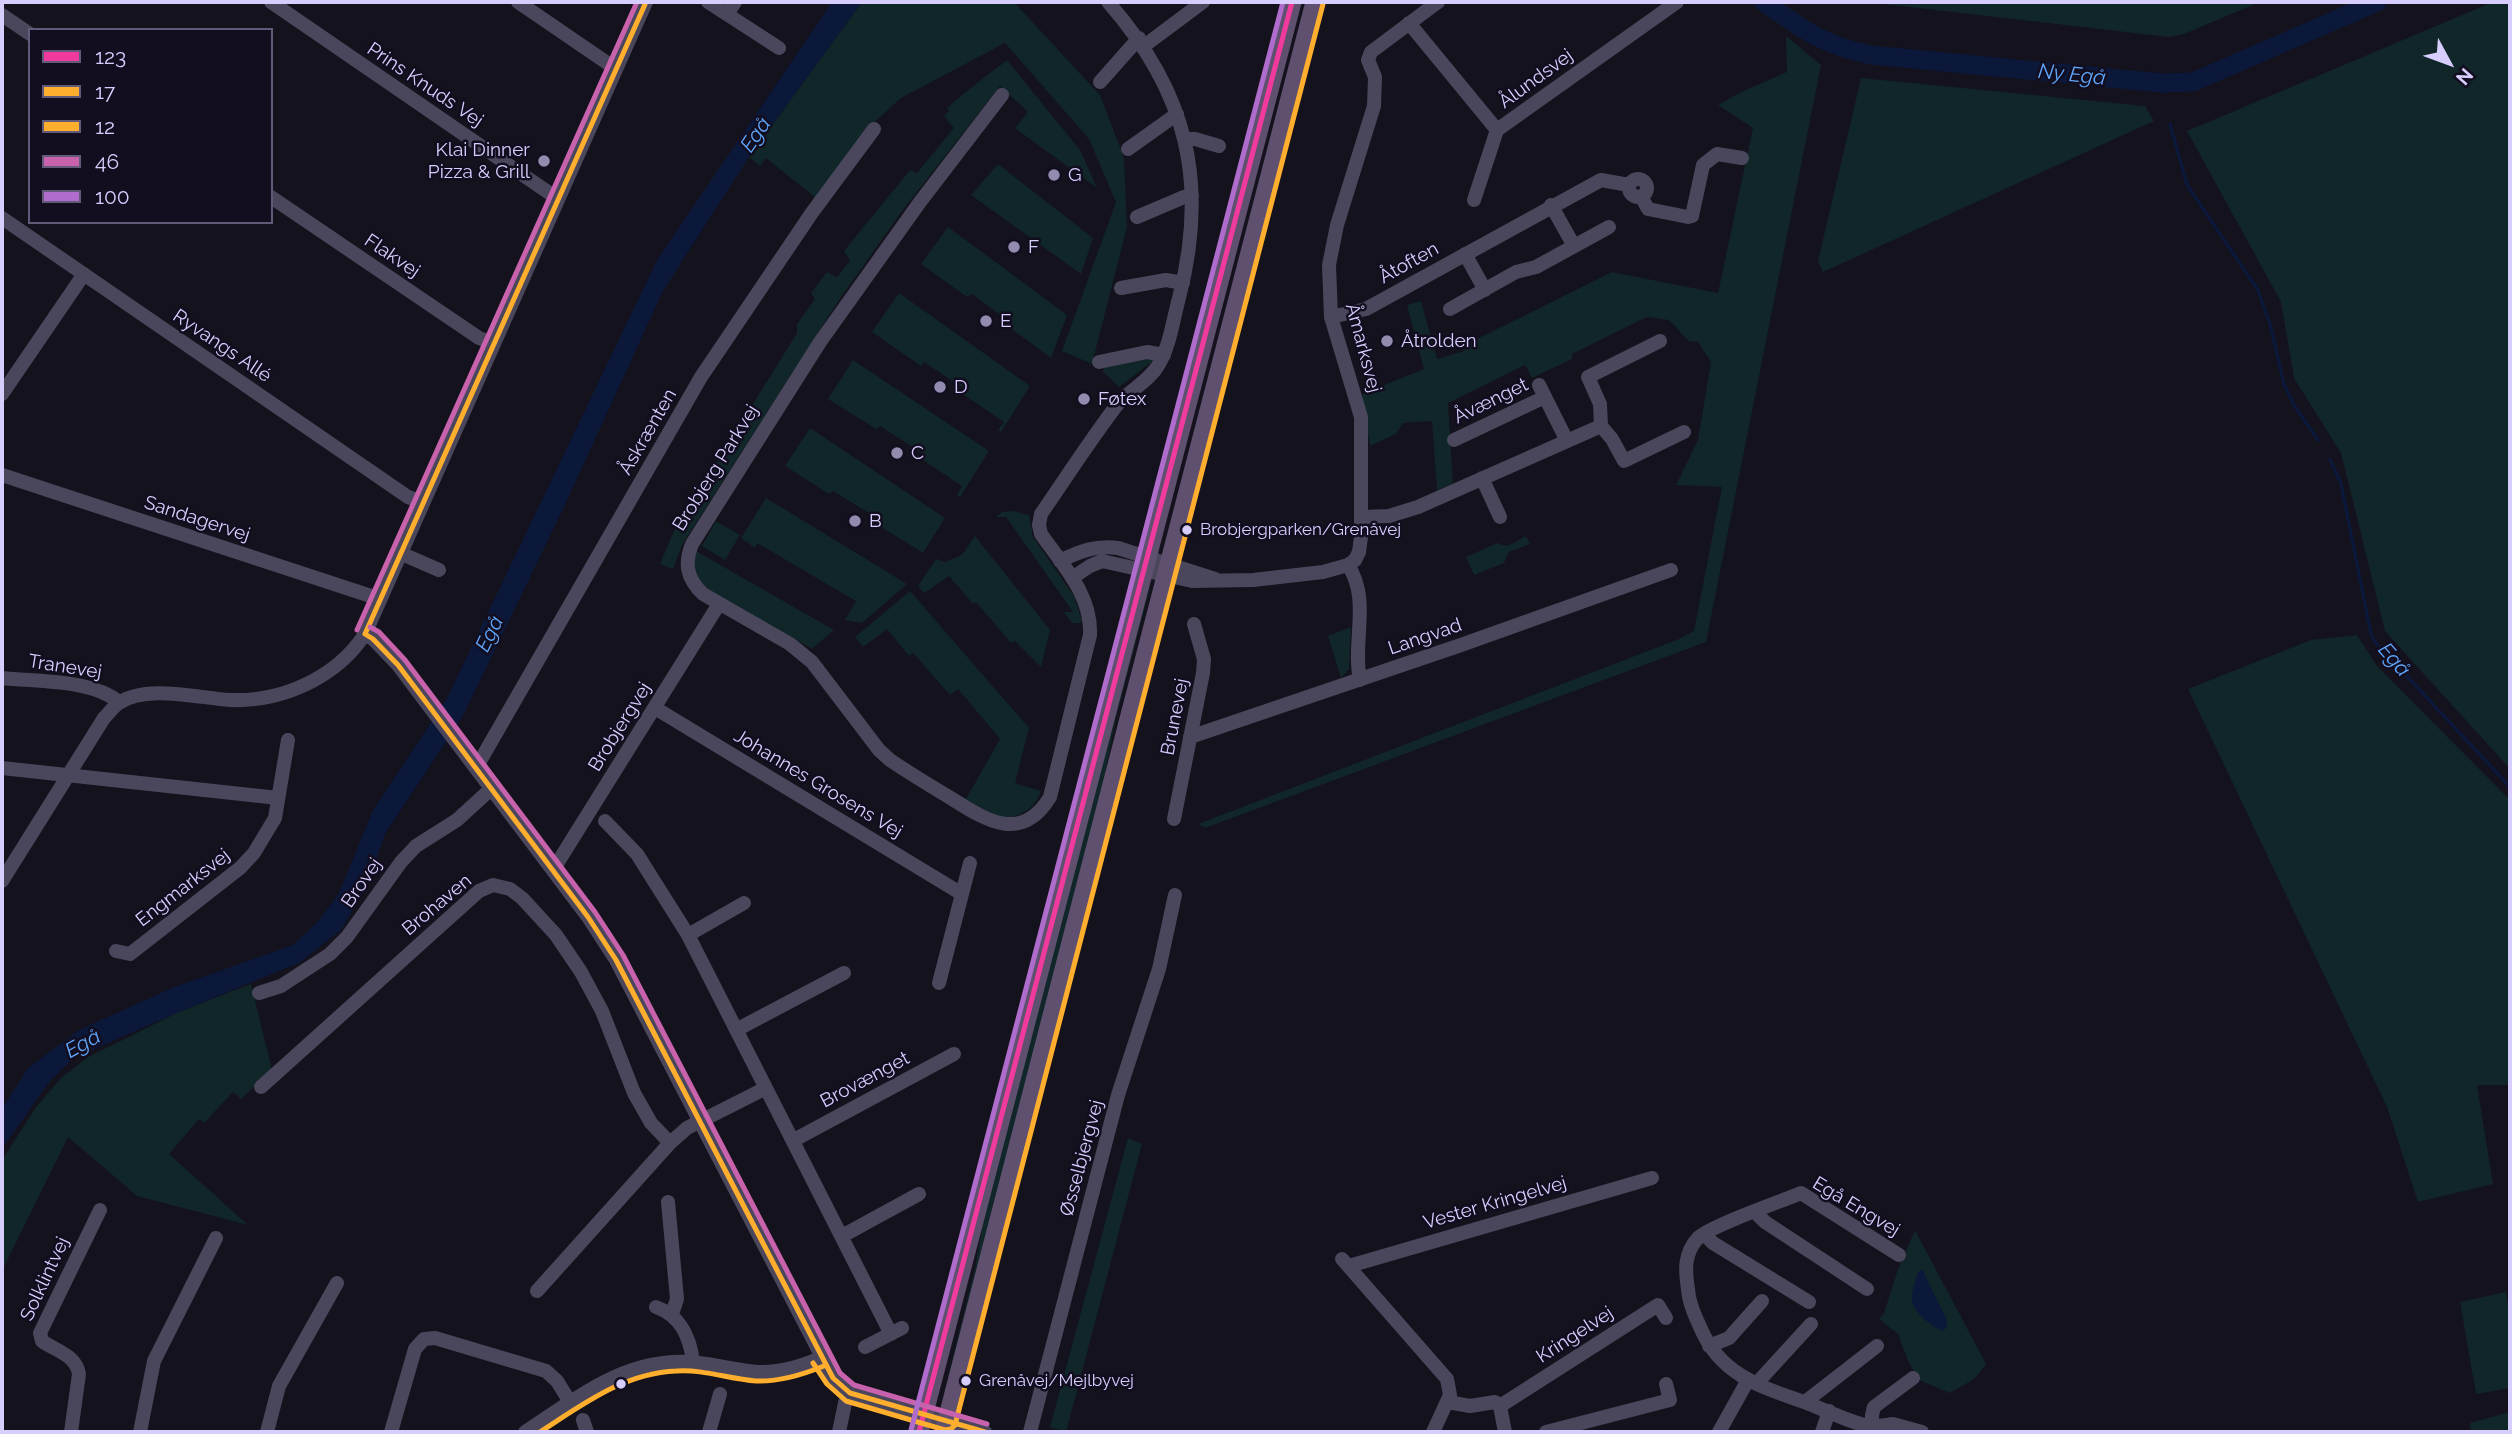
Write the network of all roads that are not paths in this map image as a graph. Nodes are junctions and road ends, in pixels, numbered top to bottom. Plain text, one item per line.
1 (271, 2) edge
2 (518, 2) edge
3 (646, 2) edge
4 (708, 2) edge
5 (1108, 2) edge
6 (1203, 2) edge
7 (1292, 2) edge
8 (1315, 2) edge
9 (1438, 2) edge
10 (1677, 2) edge
11 (731, 8) edge
12 (2, 15) edge
13 (1409, 23) junction
14 (28, 33) edge
15 (1141, 42) junction
16 (779, 48) dead end
17 (616, 69) junction
18 (1100, 82) dead end
19 (1002, 95) dead end
20 (1177, 114) junction
21 (874, 129) dead end
22 (1497, 130) junction
23 (1185, 139) junction
24 (1219, 146) dead end
25 (1128, 149) dead end
26 (1742, 158) dead end
27 (1192, 196) junction
28 (273, 198) edge
29 (558, 199) junction
30 (1474, 200) dead end
31 (1552, 205) junction
32 (1137, 217) dead end
33 (2, 218) edge
34 (1609, 227) dead end
35 (1574, 246) junction
36 (1465, 254) junction
37 (84, 274) junction
38 (1183, 283) junction
39 (1121, 288) dead end
40 (1485, 290) junction
41 (1450, 309) dead end
42 (1331, 317) junction
43 (1660, 341) dead end
44 (493, 343) junction
45 (1164, 355) junction
46 (1099, 362) dead end
47 (2, 394) edge
48 (1601, 426) junction
49 (1684, 432) dead end
50 (1454, 440) dead end
51 (1567, 441) junction
52 (2, 475) edge
53 (1482, 478) junction
54 (423, 502) junction
55 (1362, 517) junction
56 (1500, 517) dead end
57 (400, 553) junction
58 (1060, 561) junction
59 (1146, 563) junction
60 (1348, 565) junction
61 (1167, 569) junction
62 (439, 570) dead end
63 (1671, 570) dead end
64 (1072, 578) junction
65 (380, 599) junction
66 (719, 604) junction
67 (1194, 624) dead end
68 (365, 634) junction
69 (2, 678) edge
70 (1360, 680) junction
71 (119, 702) junction
72 (655, 708) junction
73 (1191, 737) junction
74 (288, 740) dead end
75 (2, 768) edge
76 (476, 768) junction
77 (67, 776) junction
78 (492, 788) junction
79 (278, 798) junction
80 (1174, 818) dead end
81 (605, 821) dead end
82 (970, 863) dead end
83 (553, 870) junction
84 (2, 881) edge
85 (962, 894) junction
86 (1175, 895) dead end
87 (744, 903) dead end
88 (688, 935) junction
89 (116, 951) dead end
90 (844, 973) dead end
91 (939, 983) dead end
92 (259, 993) dead end
93 (736, 1030) junction
94 (954, 1054) dead end
95 (261, 1087) dead end
96 (766, 1088) junction
97 (699, 1121) junction
98 (794, 1140) junction
99 (670, 1143) junction
100 (1652, 1178) dead end
101 (919, 1194) dead end
102 (668, 1202) dead end
103 (100, 1210) dead end
104 (1755, 1212) junction
105 (1704, 1234) junction
106 (842, 1236) junction
107 (216, 1238) dead end
108 (1900, 1253) dead end
109 (337, 1283) dead end
110 (1867, 1289) dead end
111 (537, 1291) dead end
112 (1762, 1301) dead end
113 (1809, 1303) dead end
114 (656, 1307) dead end
115 (672, 1314) junction
116 (1666, 1318) dead end
117 (1811, 1324) dead end
118 (1709, 1346) junction
119 (1877, 1346) dead end
120 (865, 1347) dead end
121 (821, 1358) junction
122 (693, 1362) junction
123 (1913, 1378) dead end
124 (1753, 1381) junction
125 (1666, 1384) dead end
126 (850, 1393) junction
127 (720, 1394) dead end
128 (570, 1402) junction
129 (1448, 1402) junction
130 (1805, 1402) junction
131 (1500, 1406) junction
132 (1829, 1412) junction
133 (921, 1423) edge
134 (945, 1427) edge
135 (1872, 1430) edge
136 (71, 1432) edge
137 (140, 1432) edge
138 (267, 1432) edge
139 (391, 1432) edge
140 (525, 1432) edge
141 (709, 1432) edge
142 (839, 1432) edge
143 (985, 1432) edge
144 (1030, 1432) edge
145 (1433, 1432) edge
146 (1505, 1432) edge
147 (1546, 1432) edge
148 (1719, 1432) edge
149 (1822, 1432) edge
150 (1922, 1432) edge

1 - 29 street, Prins Knuds Vej
2 - 17 street
3 - 17 street
4 - 11 street
5 - 15 street, Brobjerg Parkvej
6 - 15 street
7 - 59 main road
8 - 61 main road
9 - 13 street
10 - 22 street, Ålundsvej
11 - 16 street
12 - 14 street
13 - 22 street, Ålundsvej
13 - 42 street, Åmarksvej
15 - 18 street
15 - 20 street, Brobjerg Parkvej
17 - 29 street
19 - 66 street, Brobjerg Parkvej
20 - 23 street, Brobjerg Parkvej
20 - 25 street
21 - 76 street, Åskrænten
22 - 30 street
23 - 24 street
23 - 27 street, Brobjerg Parkvej
26 - 31 street, Åtoften
27 - 32 street
27 - 38 street, Brobjerg Parkvej
28 - 44 street, Flakvej
29 - 44 street
31 - 35 street
31 - 36 street, Åtoften
33 - 37 street, Ryvangs Allé
34 - 35 street
35 - 40 street
36 - 40 street, Åtoften
36 - 42 street, Åtoften
37 - 47 street
37 - 54 street, Ryvangs Allé
38 - 39 street
38 - 45 street, Brobjerg Parkvej
40 - 41 street
42 - 55 street, Åmarksvej
43 - 48 street
44 - 54 street
45 - 46 street
45 - 58 street, Brobjerg Parkvej
48 - 49 street
48 - 51 street
50 - 51 street, Åvænget
51 - 53 street
52 - 65 street, Sandagervej
53 - 55 street
53 - 56 street
54 - 57 street
55 - 60 street, Åmarksvej
57 - 62 street
57 - 65 street
58 - 59 street
58 - 64 street, Brobjerg Parkvej
59 - 61 street
59 - 64 street
59 - 133 main road
60 - 61 street
60 - 70 street
61 - 134 main road
63 - 70 street, Langvad
64 - 66 street, Brobjerg Parkvej
65 - 68 street
66 - 72 street, Brobjergvej
67 - 73 street, Brunevej
68 - 71 street
68 - 76 street
69 - 71 street, Tranevej
70 - 73 street, Langvad
71 - 77 street
72 - 83 street, Brobjergvej
72 - 85 street, Johannes Grosens Vej
73 - 80 street, Brunevej
74 - 79 street, Engmarksvej
75 - 77 street
76 - 78 street
77 - 79 street
77 - 84 street
78 - 83 street
78 - 92 street, Brovej
79 - 89 street, Engmarksvej
81 - 88 street
82 - 85 street
83 - 97 street
85 - 91 street
86 - 144 street, Øsselbjergvej
87 - 88 street
88 - 93 street
90 - 93 street
93 - 96 street
94 - 98 street, Brovænget
95 - 99 street, Brohaven
96 - 97 street
96 - 98 street
97 - 99 street
97 - 121 street
98 - 106 street
99 - 111 street
100 - 129 street, Vester Kringelvej
101 - 106 street
102 - 115 street
103 - 136 street, Solklintvej
104 - 105 street, Egå Engvej
104 - 108 street, Egå Engvej
104 - 110 street
105 - 113 street
105 - 118 street
106 - 120 street
107 - 137 street
109 - 138 street
112 - 118 street
114 - 115 street
115 - 122 street
116 - 131 street, Kringelvej
117 - 124 street
118 - 124 street
119 - 130 street
121 - 122 street
121 - 126 street
122 - 128 street
123 - 135 street
124 - 130 street
124 - 148 street
125 - 147 street
126 - 133 street
126 - 142 street
127 - 141 street
128 - 139 street
128 - 140 street
129 - 131 street
129 - 145 street
130 - 132 street
131 - 146 street
132 - 135 street
132 - 149 street
133 - 134 street
134 - 143 street
135 - 150 street

